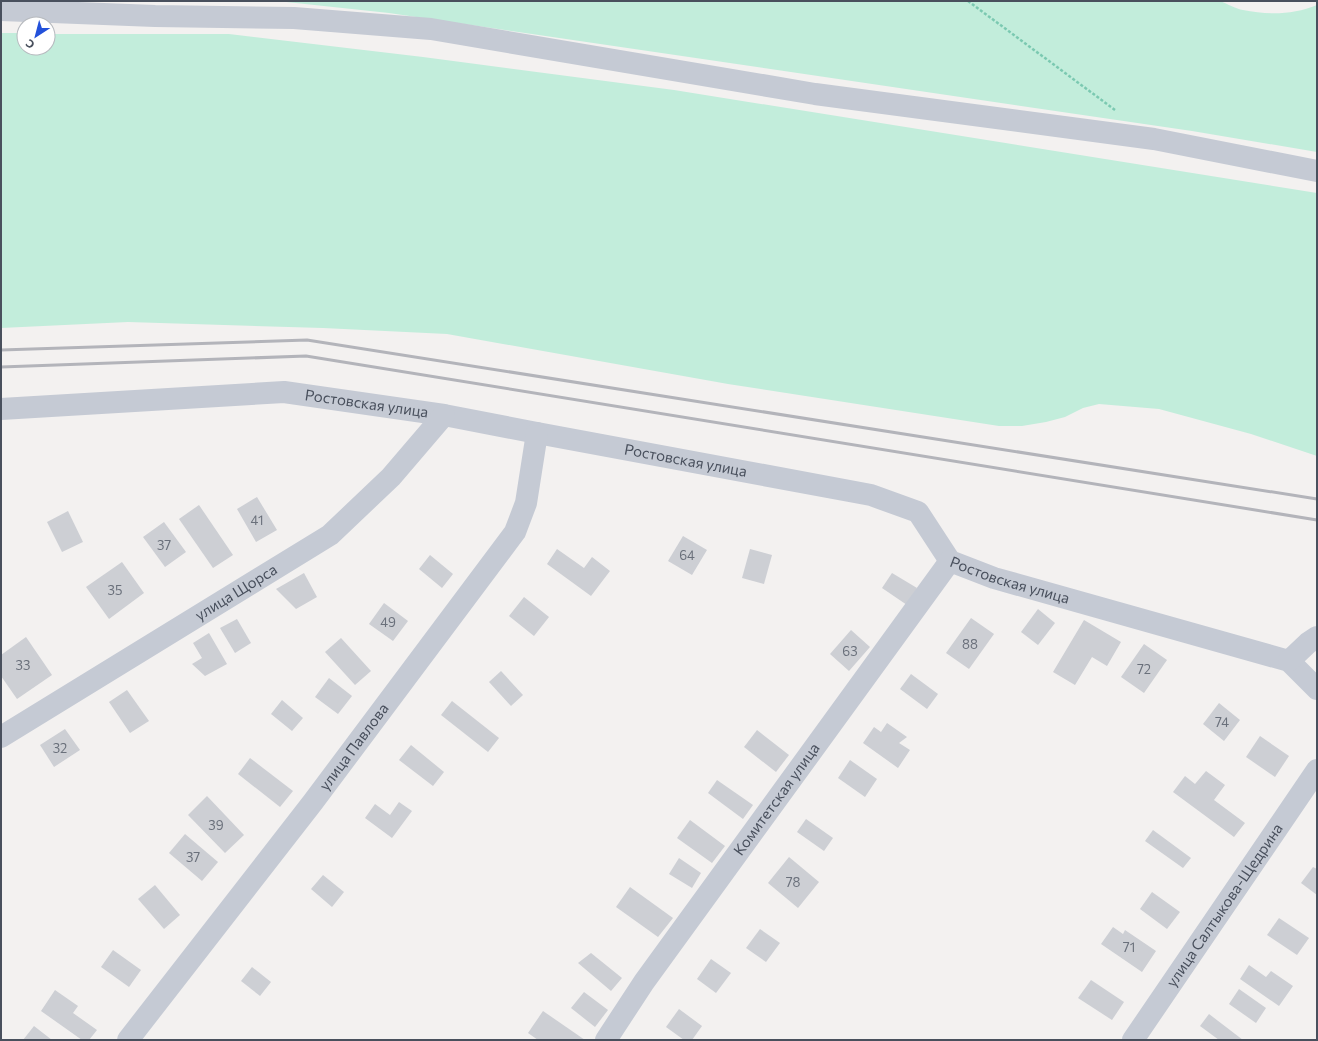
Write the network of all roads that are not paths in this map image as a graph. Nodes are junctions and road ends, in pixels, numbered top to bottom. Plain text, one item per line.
1 (23, 6) edge
2 (160, 9) edge
3 (1, 10) edge
4 (1317, 171) edge
5 (1, 409) edge
6 (444, 415) junction
7 (537, 433) junction
8 (950, 561) junction
9 (1317, 637) edge
10 (1289, 660) junction
11 (1317, 690) edge
12 (1, 737) edge
13 (1317, 770) edge
14 (128, 1040) edge
15 (606, 1040) edge
16 (1132, 1040) edge

1 - 2 street
1 - 3 street
2 - 4 street
5 - 6 street, Ростовская улица
6 - 7 street, Ростовская улица
6 - 12 street, улица Щорса
7 - 8 street, Ростовская улица
7 - 14 street, улица Павлова
8 - 10 street, Ростовская улица
8 - 15 street, Комитетская улица
9 - 10 street
10 - 11 street
13 - 16 street, улица Салтыкова-Щедрина

